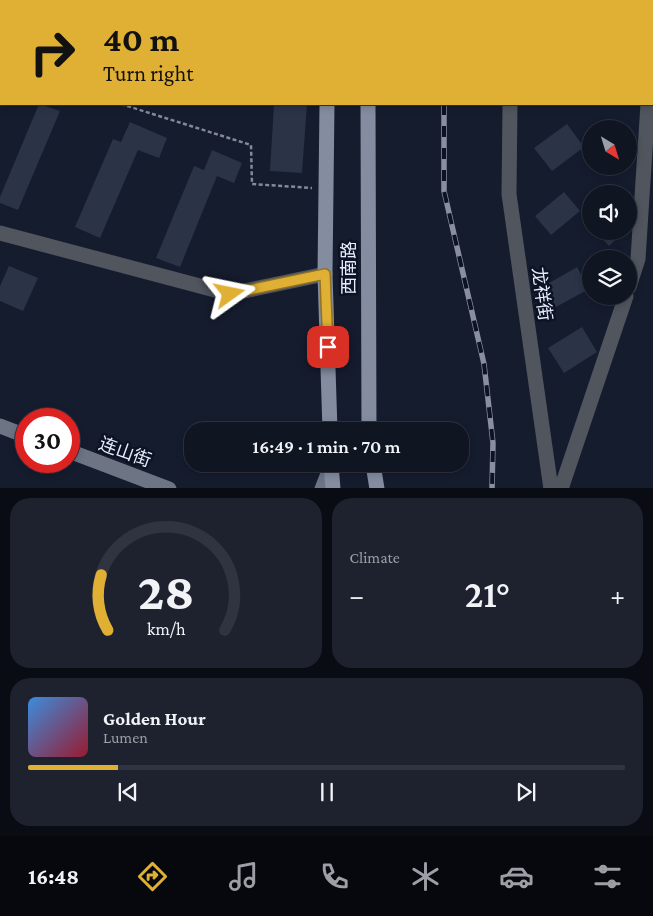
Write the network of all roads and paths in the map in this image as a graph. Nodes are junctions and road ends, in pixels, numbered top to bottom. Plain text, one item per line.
1 (124, 105) edge
2 (327, 105) edge
3 (368, 105) edge
4 (510, 105) edge
5 (648, 105) edge
6 (326, 189) junction
7 (0, 233) edge
8 (637, 262) edge
9 (325, 274) junction
10 (623, 305) edge
11 (330, 422) edge
12 (369, 422) edge
13 (0, 426) edge
14 (15, 432) edge
15 (80, 456) edge
16 (328, 472) edge
17 (332, 472) edge
18 (374, 472) edge
19 (169, 488) edge
20 (322, 488) edge
21 (333, 488) edge
22 (377, 488) edge
23 (551, 488) edge
24 (561, 488) edge

1 - 6 path
2 - 6 main road
3 - 12 main road, 西南路
4 - 23 street, 龙祥街
5 - 8 street
6 - 9 main road
7 - 9 street
9 - 11 main road
10 - 24 street
13 - 14 street
15 - 19 street, 连山街
16 - 20 street
17 - 21 main road
18 - 22 main road

